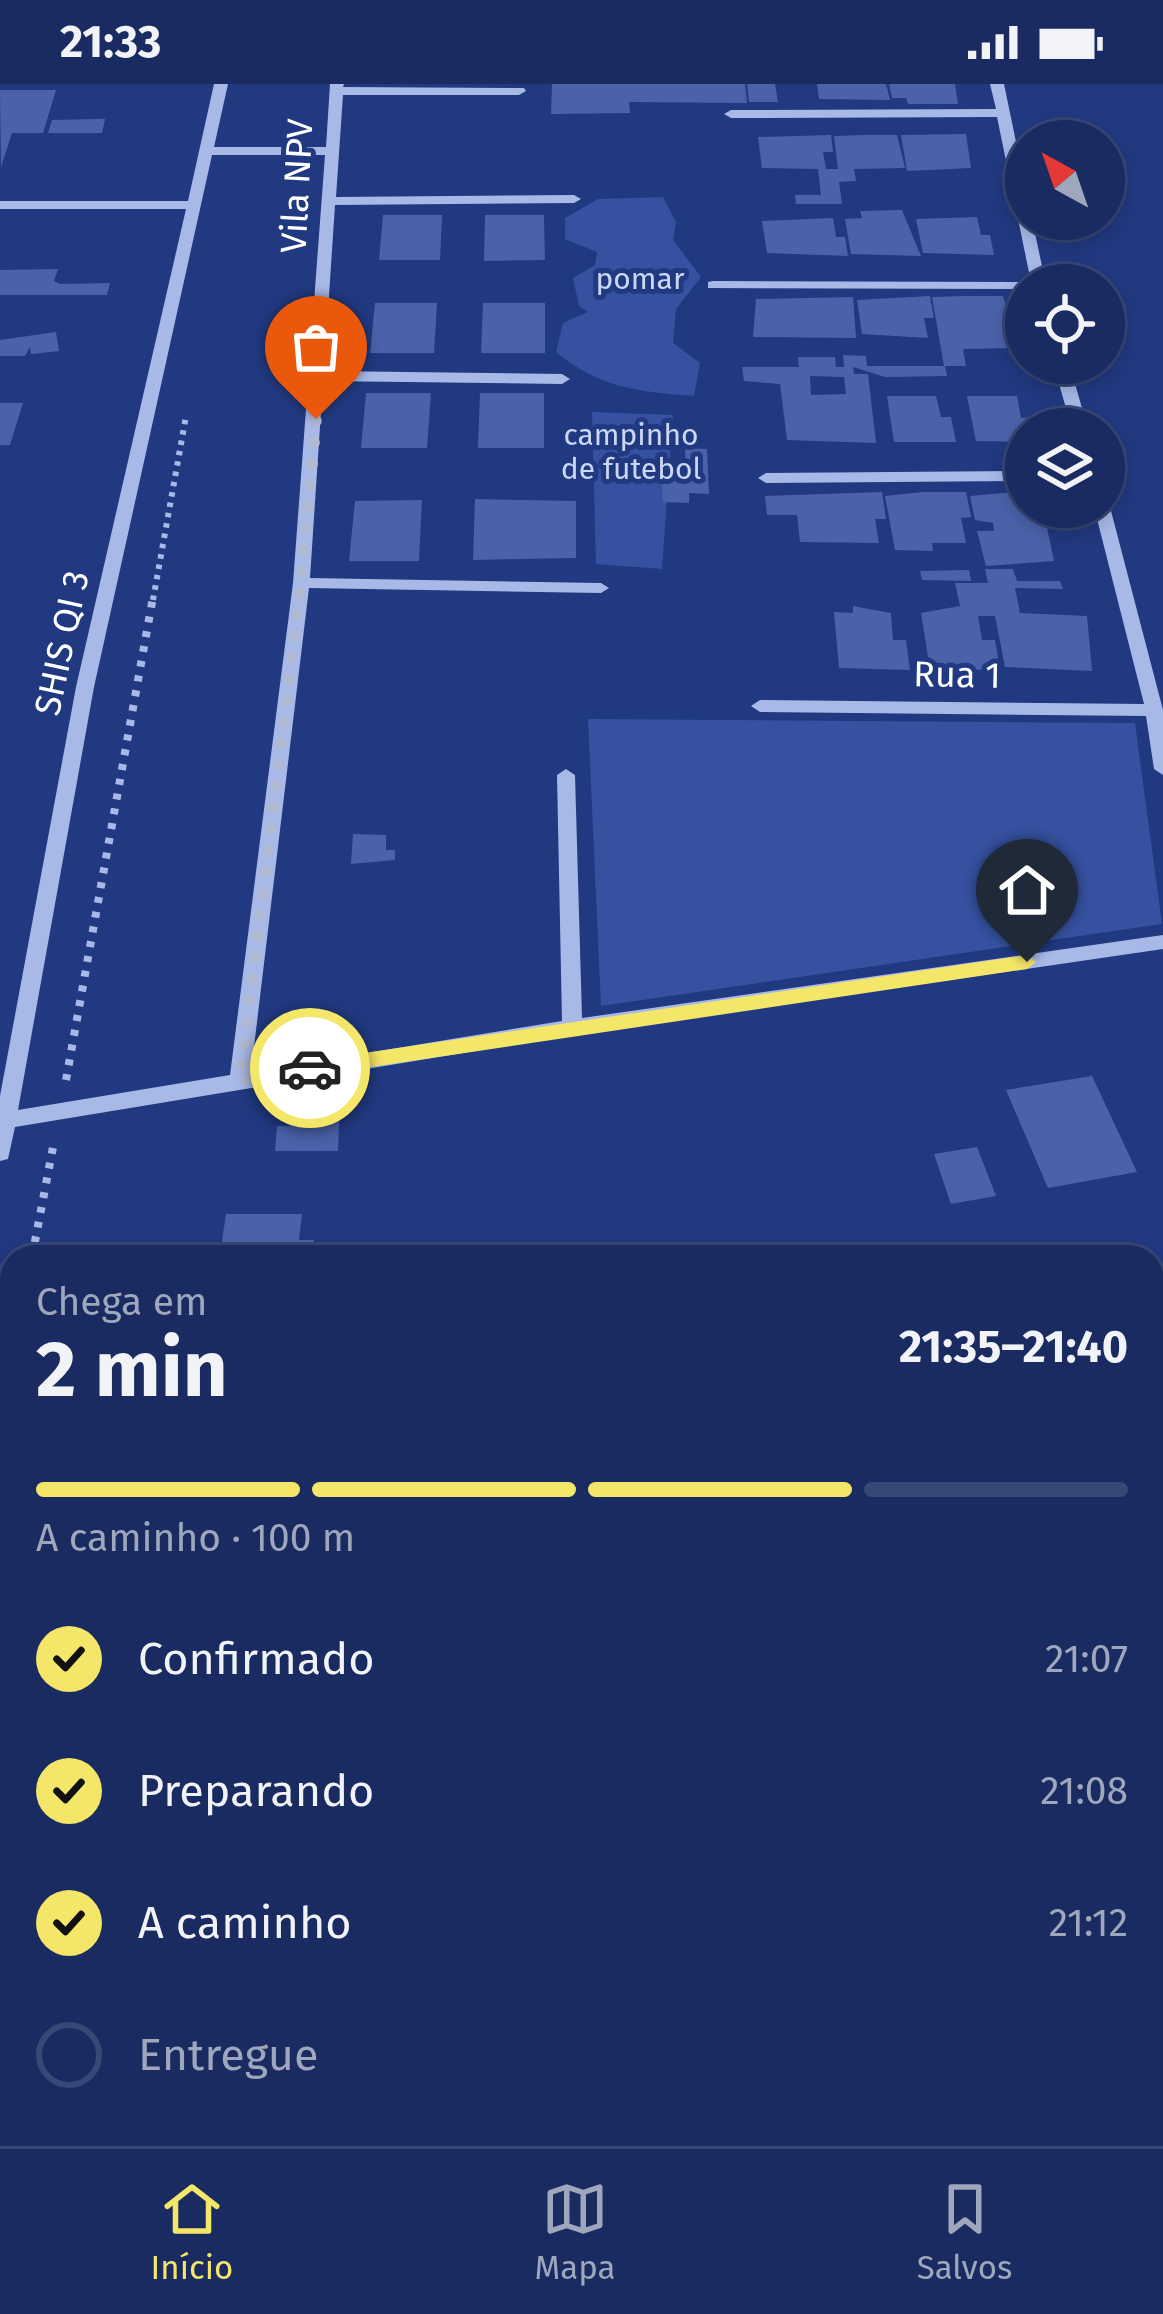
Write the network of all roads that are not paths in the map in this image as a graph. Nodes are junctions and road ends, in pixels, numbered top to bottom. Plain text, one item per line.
1 (221, 84) edge
2 (997, 84) edge
3 (337, 87) edge
4 (519, 91) dead end
5 (1004, 113) junction
6 (731, 114) dead end
7 (205, 151) junction
8 (329, 151) junction
9 (574, 199) dead end
10 (329, 201) junction
11 (0, 205) edge
12 (195, 205) junction
13 (1035, 264) edge
14 (713, 285) dead end
15 (1005, 285) edge
16 (320, 376) junction
17 (562, 379) dead end
18 (1005, 476) edge
19 (766, 478) dead end
20 (1107, 528) edge
21 (301, 583) junction
22 (601, 588) dead end
23 (760, 706) dead end
24 (1154, 710) junction
25 (1163, 770) edge
26 (566, 775) dead end
27 (1163, 942) edge
28 (572, 1027) junction
29 (240, 1080) junction
30 (6, 1120) junction
31 (0, 1153) edge

1 - 7 street, SHIS QI 3
2 - 5 street
3 - 4 street
3 - 8 street, Vila NPV
5 - 6 street
5 - 13 street
7 - 8 street
7 - 12 street, SHIS QI 3
8 - 10 street, Vila NPV
9 - 10 street
10 - 16 street, Vila NPV
11 - 12 street
12 - 30 street, SHIS QI 3
14 - 15 street
16 - 17 street
16 - 21 street, Vila NPV
18 - 19 street
20 - 24 street
21 - 22 street
21 - 29 street, Vila NPV
23 - 24 street, Rua 1
24 - 25 street
26 - 28 street
27 - 28 street
28 - 29 street
29 - 30 street
30 - 31 street, SHIS QI 3

